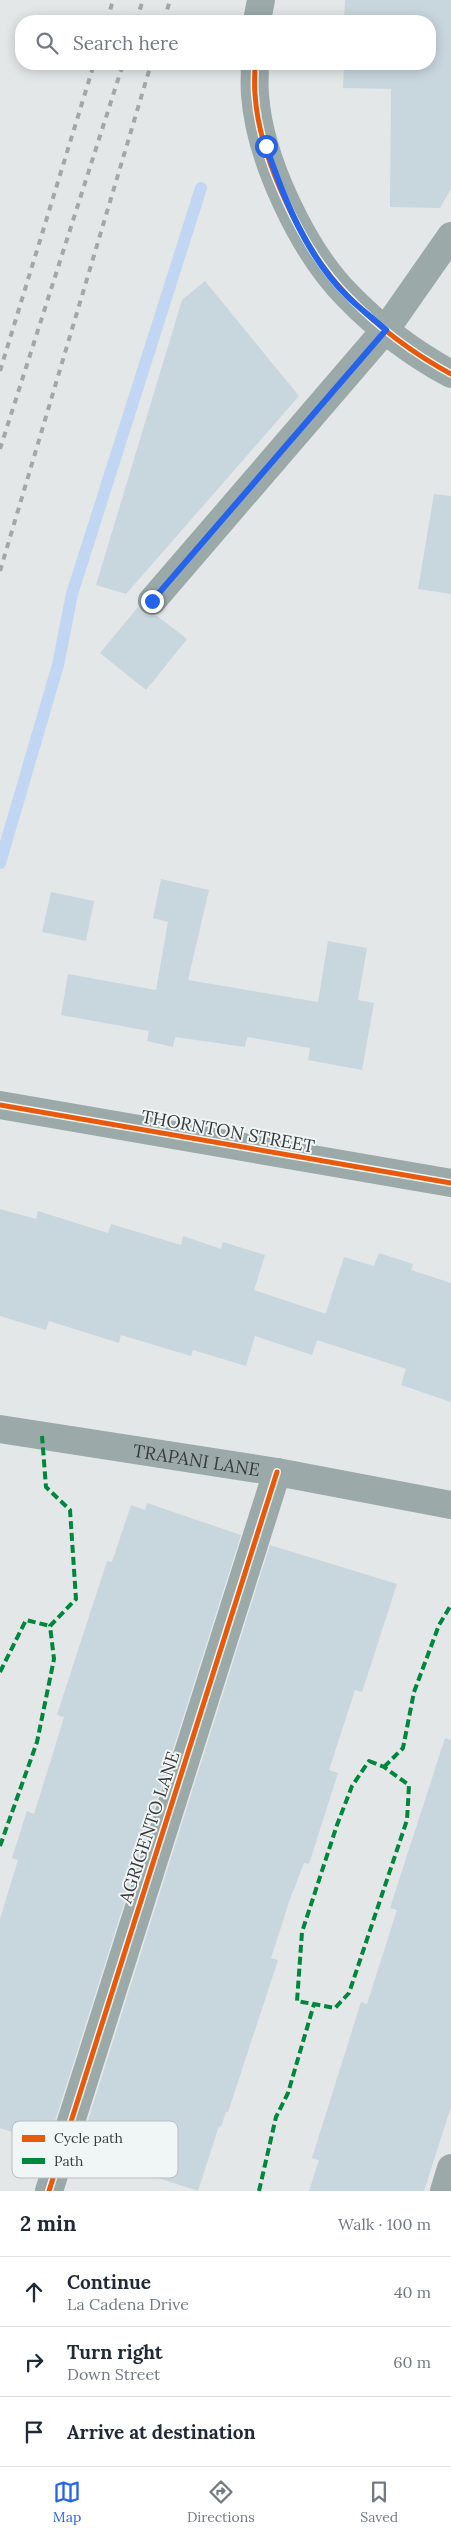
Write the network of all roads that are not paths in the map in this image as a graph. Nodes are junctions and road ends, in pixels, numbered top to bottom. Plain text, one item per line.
1 (261, 0) edge
2 (259, 15) edge
3 (255, 70) edge
4 (451, 236) edge
5 (386, 330) junction
6 (451, 374) edge
7 (152, 601) dead end
8 (0, 1105) edge
9 (451, 1184) edge
10 (0, 1429) edge
11 (277, 1472) junction
12 (451, 1505) edge
13 (70, 2121) edge
14 (451, 2168) edge
15 (52, 2178) edge
16 (48, 2191) edge
17 (444, 2191) edge

1 - 2 street
3 - 5 street
4 - 5 street
5 - 6 street
5 - 7 street
8 - 9 street, THORNTON STREET
10 - 11 street, TRAPANI LANE
11 - 12 street, TRAPANI LANE
11 - 13 street, AGRIGENTO LANE
14 - 17 street
15 - 16 street, AGRIGENTO LANE

